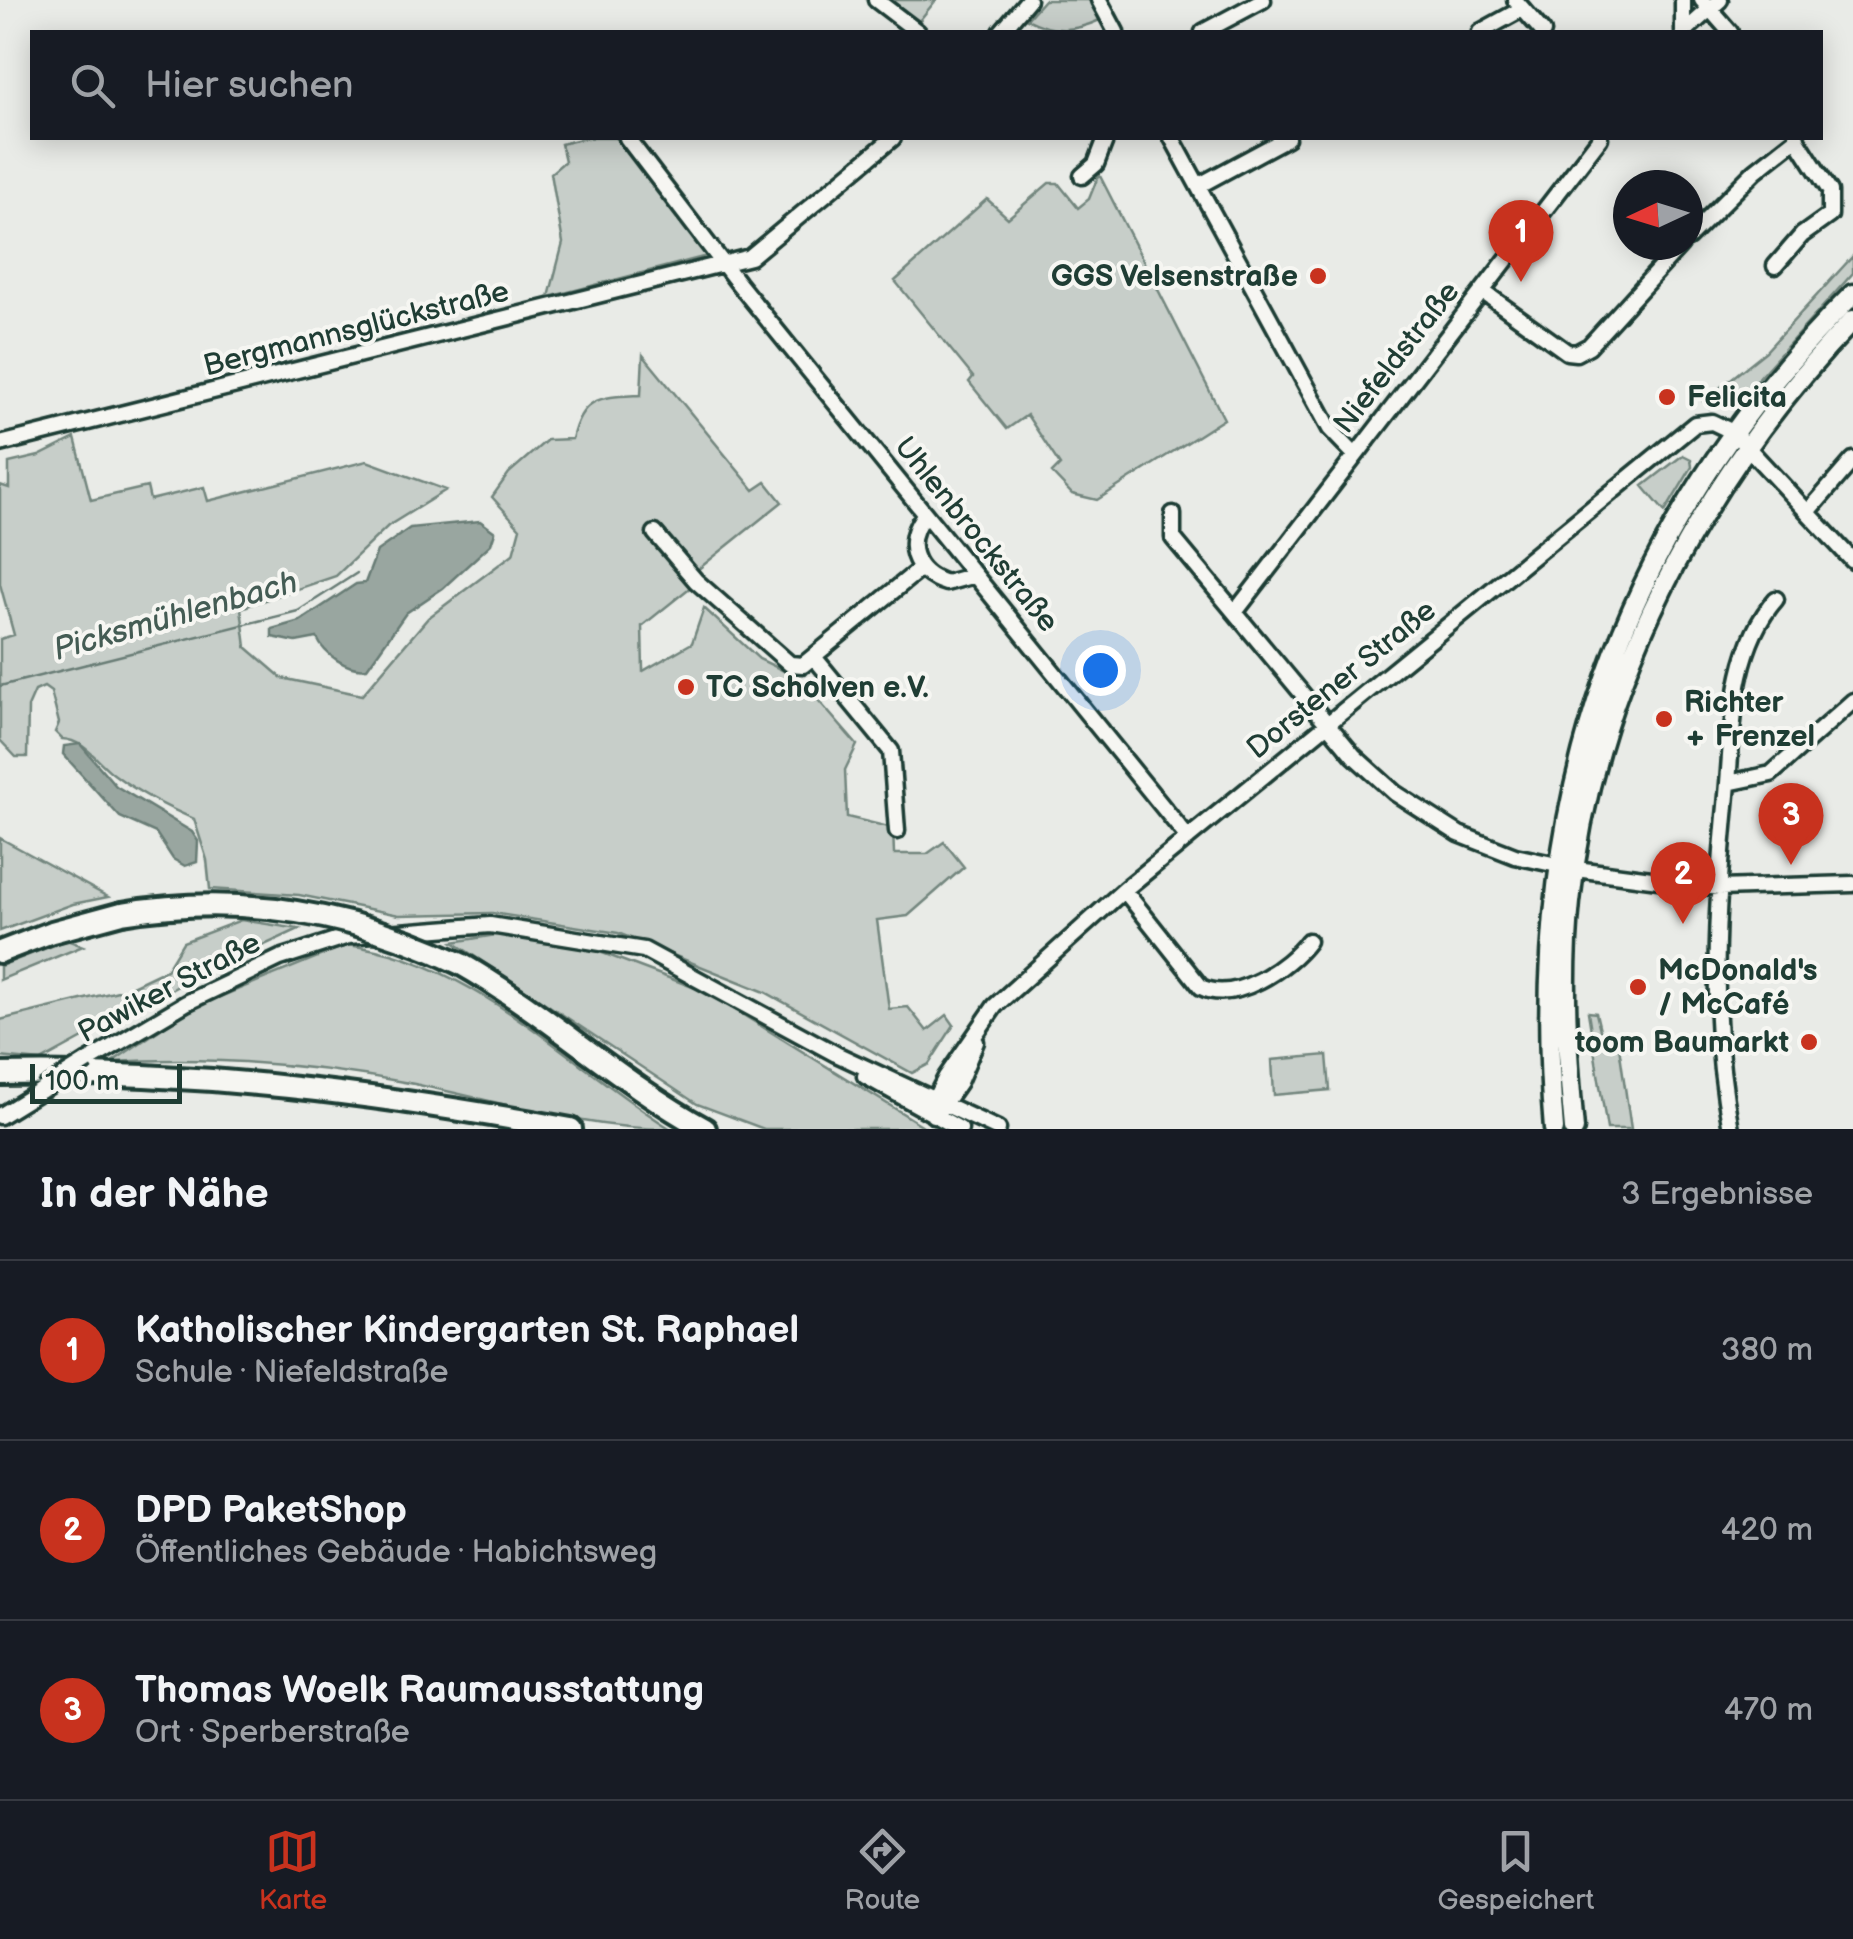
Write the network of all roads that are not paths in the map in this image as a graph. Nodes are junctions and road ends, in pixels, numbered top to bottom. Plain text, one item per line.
1 (876, 0) edge
2 (1028, 0) edge
3 (1099, 0) edge
4 (1263, 0) edge
5 (1684, 0) edge
6 (1711, 3) edge
7 (1519, 5) edge
8 (915, 30) edge
9 (1003, 30) edge
10 (1115, 30) edge
11 (1207, 30) edge
12 (1483, 30) edge
13 (1542, 30) edge
14 (1684, 30) edge
15 (1686, 30) edge
16 (1729, 30) edge
17 (630, 140) edge
18 (891, 140) edge
19 (1105, 140) edge
20 (1173, 140) edge
21 (1283, 140) edge
22 (1598, 140) edge
23 (1793, 140) edge
24 (1797, 140) edge
25 (1082, 176) dead end
26 (1198, 186) junction
27 (1703, 223) edge
28 (1668, 260) edge
29 (725, 264) junction
30 (1775, 266) dead end
31 (1482, 291) junction
32 (1853, 294) edge
33 (1853, 320) edge
34 (1740, 438) junction
35 (0, 444) edge
36 (1355, 455) junction
37 (1853, 460) edge
38 (1808, 512) junction
39 (925, 514) junction
40 (1172, 514) dead end
41 (655, 534) dead end
42 (1853, 561) edge
43 (920, 569) junction
44 (975, 576) junction
45 (1776, 599) dead end
46 (1236, 611) junction
47 (814, 656) junction
48 (1853, 701) edge
49 (1331, 724) junction
50 (1728, 782) junction
51 (897, 832) dead end
52 (1188, 838) junction
53 (1566, 868) junction
54 (1853, 884) edge
55 (1719, 888) junction
56 (1124, 890) junction
57 (1308, 941) dead end
58 (0, 952) edge
59 (0, 1074) edge
60 (42, 1090) junction
61 (937, 1107) junction
62 (0, 1108) edge
63 (0, 1116) edge
64 (571, 1129) edge
65 (704, 1129) edge
66 (960, 1129) edge
67 (998, 1129) edge
68 (1554, 1129) edge
69 (1574, 1129) edge
70 (1731, 1129) edge

1 - 8 street
2 - 9 street
3 - 10 street
4 - 11 street
5 - 14 street
6 - 15 street
6 - 16 street
7 - 12 street
7 - 13 street
17 - 29 street, Uhlenbrockstraße
18 - 29 street, Bergmannsglückstraße
19 - 25 street
20 - 26 street
21 - 26 street
22 - 31 street, Niefeldstraße
23 - 27 street
24 - 30 street
26 - 36 street
28 - 31 street
29 - 35 street, Bergmannsglückstraße
29 - 39 street, Uhlenbrockstraße
31 - 36 street, Niefeldstraße
32 - 34 main road
33 - 34 main road
34 - 38 street
34 - 49 street, Dorstener Straße
34 - 53 main road
36 - 46 street, Niefeldstraße
37 - 38 street
38 - 42 street
39 - 43 street
39 - 44 street, Uhlenbrockstraße
40 - 46 street
41 - 47 street
43 - 44 street
43 - 47 street
44 - 52 street, Uhlenbrockstraße
45 - 50 street
46 - 49 street
47 - 51 street
48 - 50 street
49 - 52 street, Dorstener Straße
49 - 53 street
50 - 55 street
52 - 56 street, Dorstener Straße
53 - 55 street
53 - 68 main road
53 - 69 main road
54 - 55 street
55 - 70 street
56 - 57 street
56 - 61 street, Dorstener Straße
58 - 65 highway, bridge
59 - 64 highway
60 - 61 street, Pawiker Straße, bridge
60 - 62 street, Pawiker Straße
60 - 63 street, Pawiker Straße
61 - 66 street, Pawiker Straße
61 - 67 street, Pawiker Straße

